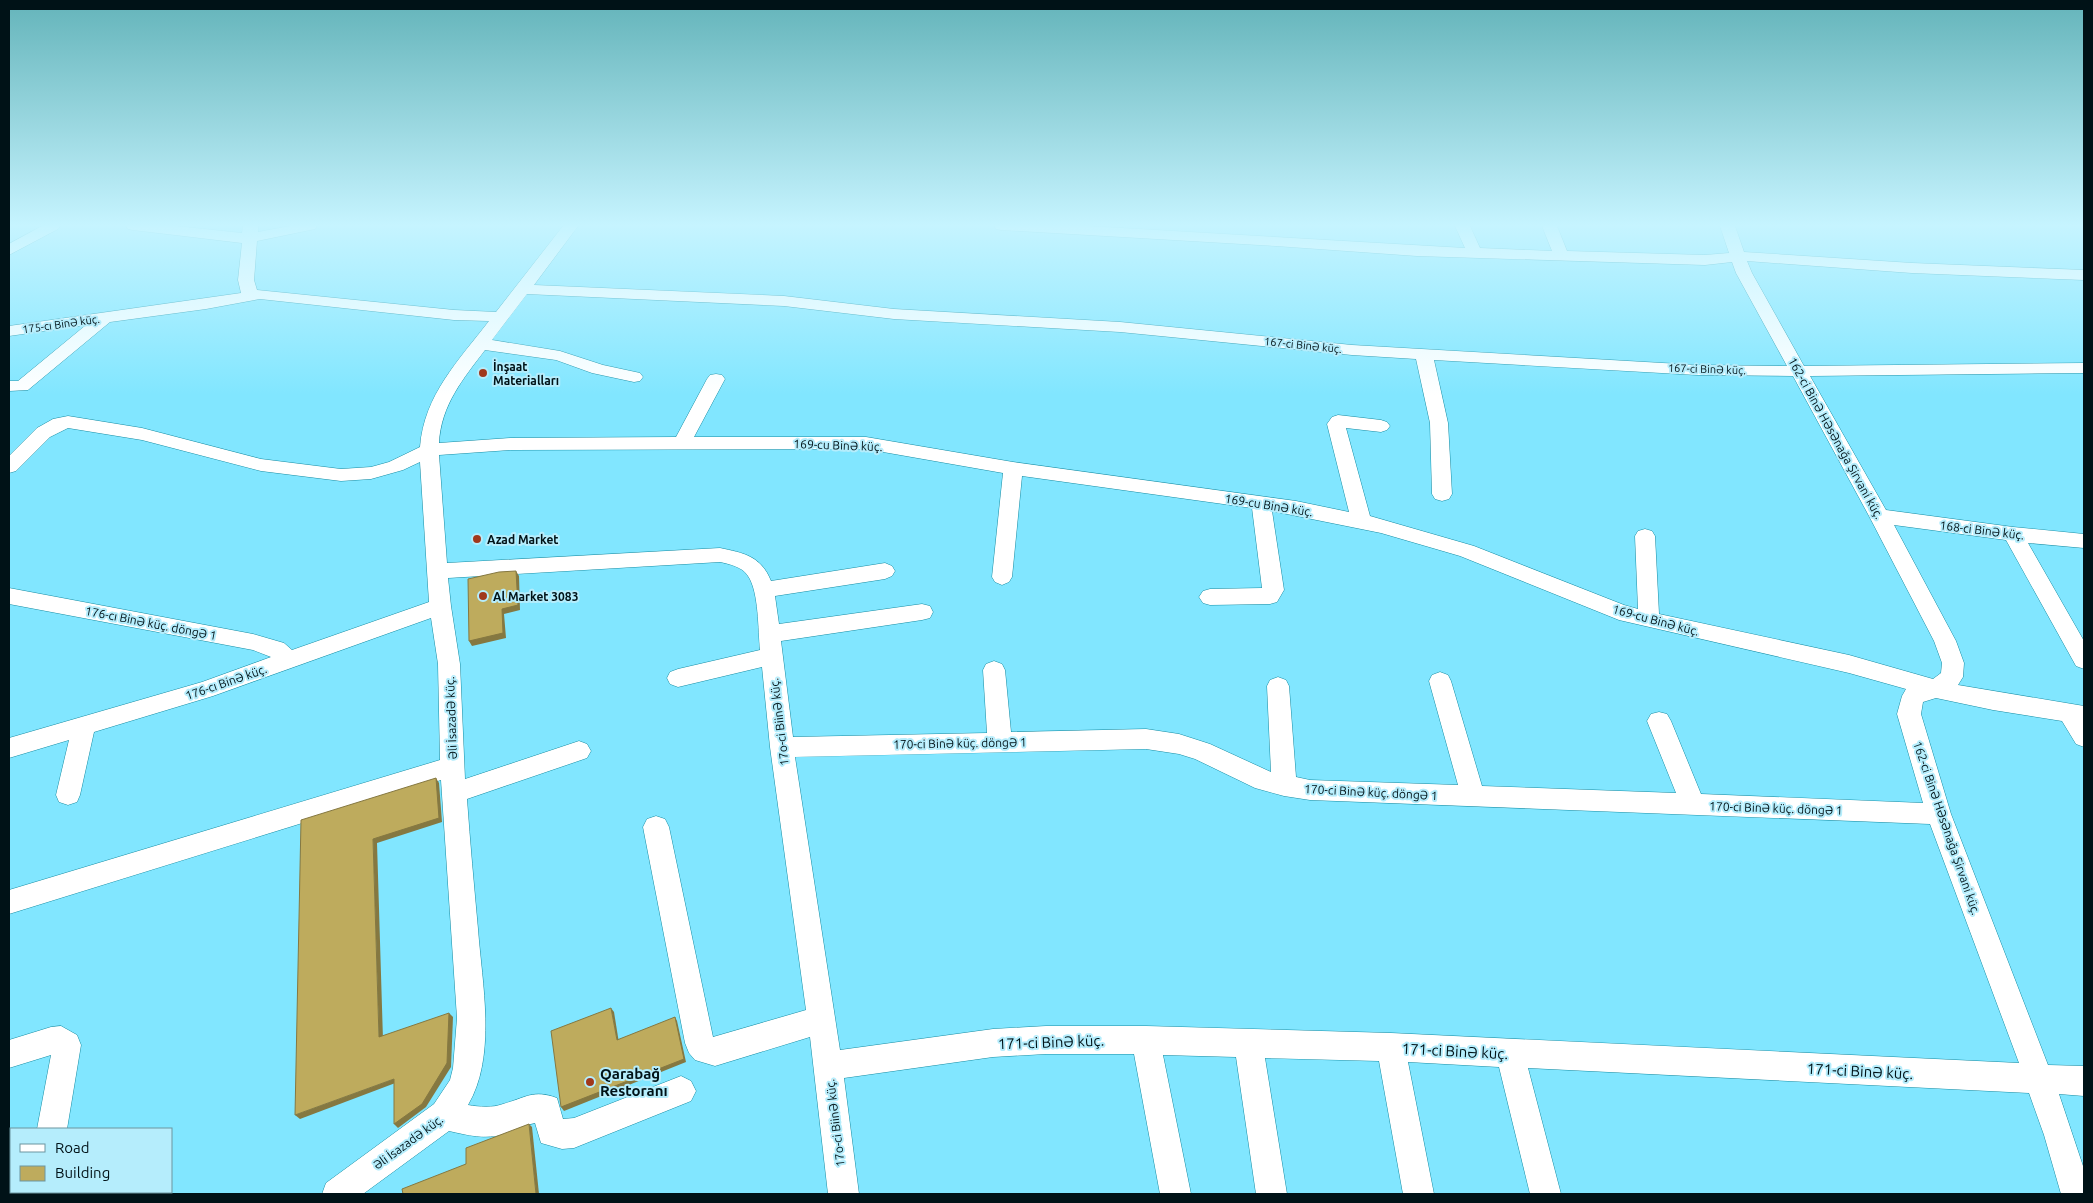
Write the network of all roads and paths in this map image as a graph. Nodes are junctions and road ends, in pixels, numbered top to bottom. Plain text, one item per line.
1 (247, 282) edge
2 (528, 282) edge
3 (1749, 282) edge
4 (522, 290) junction
5 (250, 295) junction
6 (500, 317) junction
7 (104, 318) junction
8 (9, 331) edge
9 (480, 344) junction
10 (1424, 355) junction
11 (1798, 371) junction
12 (2081, 371) edge
13 (634, 377) dead end
14 (716, 379) dead end
15 (9, 386) edge
16 (1381, 426) dead end
17 (682, 443) junction
18 (429, 450) junction
19 (9, 467) edge
20 (1013, 468) junction
21 (1442, 494) dead end
22 (1261, 503) junction
23 (1879, 516) junction
24 (1361, 521) junction
25 (2014, 534) junction
26 (1645, 536) dead end
27 (2084, 540) edge
28 (438, 571) junction
29 (885, 571) dead end
30 (1002, 577) dead end
31 (764, 590) junction
32 (9, 596) edge
33 (1210, 597) dead end
34 (440, 606) junction
35 (922, 612) dead end
36 (1649, 620) junction
37 (771, 645) junction
38 (289, 660) junction
39 (2084, 660) edge
40 (994, 670) dead end
41 (678, 678) dead end
42 (1440, 681) dead end
43 (1278, 686) dead end
44 (1936, 689) junction
45 (2076, 713) edge
46 (1659, 721) dead end
47 (84, 728) junction
48 (2084, 737) edge
49 (1000, 743) junction
50 (782, 747) junction
51 (9, 748) edge
52 (579, 751) dead end
53 (452, 766) junction
54 (1284, 786) junction
55 (454, 793) junction
56 (68, 796) dead end
57 (1473, 796) junction
58 (1693, 805) junction
59 (1939, 814) junction
60 (656, 827) dead end
61 (9, 902) edge
62 (820, 1020) junction
63 (1146, 1040) junction
64 (1248, 1043) junction
65 (1391, 1047) junction
66 (9, 1054) edge
67 (1510, 1054) junction
68 (828, 1066) junction
69 (2039, 1079) junction
70 (2084, 1081) edge
71 (681, 1091) dead end
72 (445, 1115) junction
73 (52, 1128) edge
74 (336, 1194) edge
75 (843, 1194) edge
76 (1175, 1194) edge
77 (1270, 1194) edge
78 (1418, 1194) edge
79 (1545, 1194) edge
80 (2076, 1194) edge

1 - 5 street
2 - 4 street, Əli İsazadə küç.
3 - 11 street, 162-ci Binə Həsənağa Şirvani küç.
4 - 6 street, Əli İsazadə küç.
4 - 10 street, 167-ci Binə küç.
5 - 6 street, 175-cı Binə küç.
5 - 7 street, 175-cı Binə küç.
6 - 9 street, Əli İsazadə küç.
7 - 8 street, 175-cı Binə küç.
7 - 15 street
9 - 13 street
9 - 18 street, Əli İsazadə küç.
10 - 11 street, 167-ci Binə küç.
10 - 21 street
11 - 12 street, 167-ci Binə küç.
11 - 23 street, 162-ci Binə Həsənağa Şirvani küç.
14 - 17 street
16 - 24 street
17 - 18 street, 169-cu Binə küç.
17 - 20 street, 169-cu Binə küç.
18 - 19 street
18 - 28 street, Əli İsazadə küç.
20 - 22 street, 169-cu Binə küç.
20 - 30 street
22 - 24 street, 169-cu Binə küç.
22 - 33 street
23 - 25 street, 168-ci Binə küç.
23 - 44 street, 162-ci Binə Həsənağa Şirvani küç.
24 - 36 street, 169-cu Binə küç.
25 - 27 street, 168-ci Binə küç.
25 - 39 street
26 - 36 street
28 - 31 street, 17o-ci Biinə küç.
28 - 34 street, Əli İsazadə küç.
29 - 31 street
31 - 37 street, 17o-ci Biinə küç.
32 - 38 street, 176-cı Binə küç. döngə 1
34 - 38 street, 176-cı Binə küç.
34 - 53 street, Əli İsazadə küç.
35 - 37 street
36 - 44 street, 169-cu Binə küç.
37 - 41 street
37 - 50 street, 17o-ci Biinə küç.
38 - 47 street, 176-cı Binə küç.
40 - 49 street
42 - 57 street
43 - 54 street
44 - 45 street, 169-cu Binə küç.
44 - 59 street, 162-ci Binə Həsənağa Şirvani küç.
45 - 48 street
46 - 58 street
47 - 51 street, 176-cı Binə küç.
47 - 56 street
49 - 50 street, 170-ci Binə küç. döngə 1
49 - 54 street, 170-ci Binə küç. döngə 1
50 - 62 street, 17o-ci Biinə küç.
52 - 55 street
53 - 55 street, Əli İsazadə küç.
53 - 61 street
54 - 57 street, 170-ci Binə küç. döngə 1
55 - 72 street, Əli İsazadə küç.
57 - 58 street, 170-ci Binə küç. döngə 1
58 - 59 street, 170-ci Binə küç. döngə 1
59 - 69 street, 162-ci Binə Həsənağa Şirvani küç.
60 - 62 street
62 - 68 street, 17o-ci Biinə küç.
63 - 64 street, 171-ci Binə küç.
63 - 68 street, 171-ci Binə küç.
63 - 76 street
64 - 65 street, 171-ci Binə küç.
64 - 77 street
65 - 67 street, 171-ci Binə küç.
65 - 78 street
66 - 73 street
67 - 69 street, 171-ci Binə küç.
67 - 79 street
68 - 75 street, 17o-ci Biinə küç.
69 - 70 street, 171-ci Binə küç.
69 - 80 street, 162-ci Binə Həsənağa Şirvani küç.
71 - 72 street
72 - 74 street, Əli İsazadə küç.

